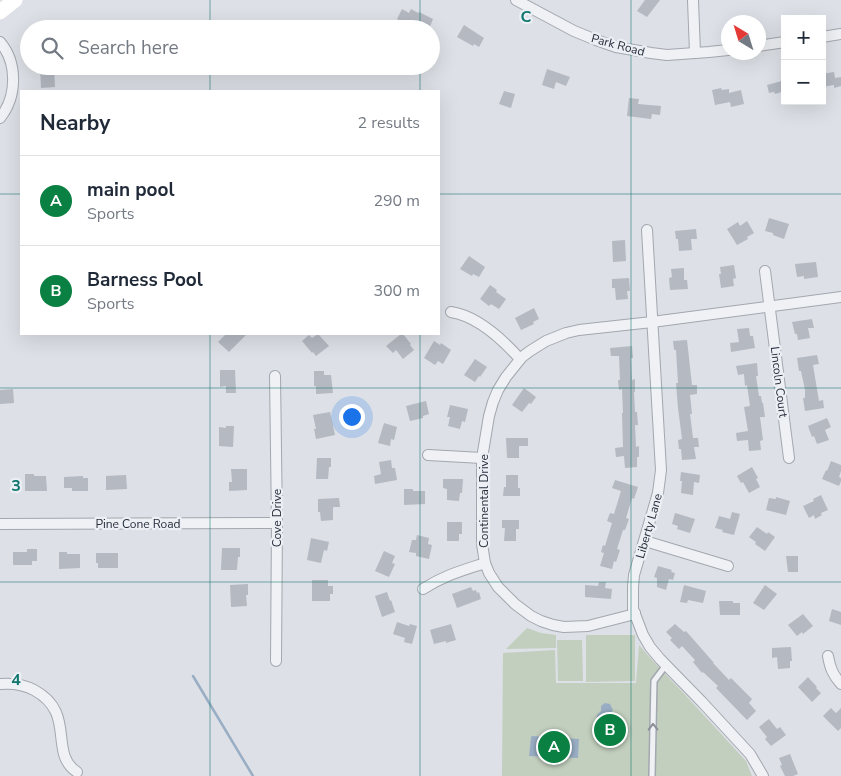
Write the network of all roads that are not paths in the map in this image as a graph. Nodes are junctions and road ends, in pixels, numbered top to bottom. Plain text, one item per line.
1 (15, 0) edge
2 (516, 0) edge
3 (693, 0) edge
4 (0, 12) edge
5 (841, 34) edge
6 (826, 36) edge
7 (0, 42) edge
8 (781, 43) edge
9 (766, 45) edge
10 (721, 51) edge
11 (695, 53) junction
12 (0, 118) edge
13 (647, 230) dead end
14 (765, 271) dead end
15 (841, 297) edge
16 (770, 306) junction
17 (451, 312) dead end
18 (652, 322) junction
19 (520, 360) junction
20 (276, 376) dead end
21 (428, 454) dead end
22 (482, 458) junction
23 (789, 458) dead end
24 (277, 523) junction
25 (0, 524) edge
26 (645, 541) junction
27 (485, 564) junction
28 (728, 566) dead end
29 (423, 589) dead end
30 (634, 613) junction
31 (828, 656) dead end
32 (276, 661) dead end
33 (666, 665) junction
34 (0, 684) edge
35 (841, 684) edge
36 (76, 772) dead end
37 (652, 776) edge
38 (763, 776) edge

1 - 4 street
2 - 11 street, Park Road
3 - 11 street
5 - 6 street
7 - 12 street
8 - 9 street
10 - 11 street, Park Road
13 - 18 street, Liberty Lane
14 - 16 street, Lincoln Court
15 - 16 street, Continental Drive
16 - 18 street, Continental Drive
16 - 23 street, Lincoln Court
17 - 19 street
18 - 19 street, Continental Drive
18 - 26 street, Liberty Lane
19 - 22 street, Continental Drive
20 - 24 street, Cove Drive
21 - 22 street
22 - 27 street, Continental Drive
24 - 25 street, Pine Cone Road
24 - 32 street, Cove Drive
26 - 28 street
26 - 30 street, Liberty Lane
27 - 29 street
27 - 30 street, Continental Drive
30 - 33 street, Liberty Lane
31 - 35 street
37 -> 33 lane
33 - 38 street, Liberty Lane
34 - 36 street

